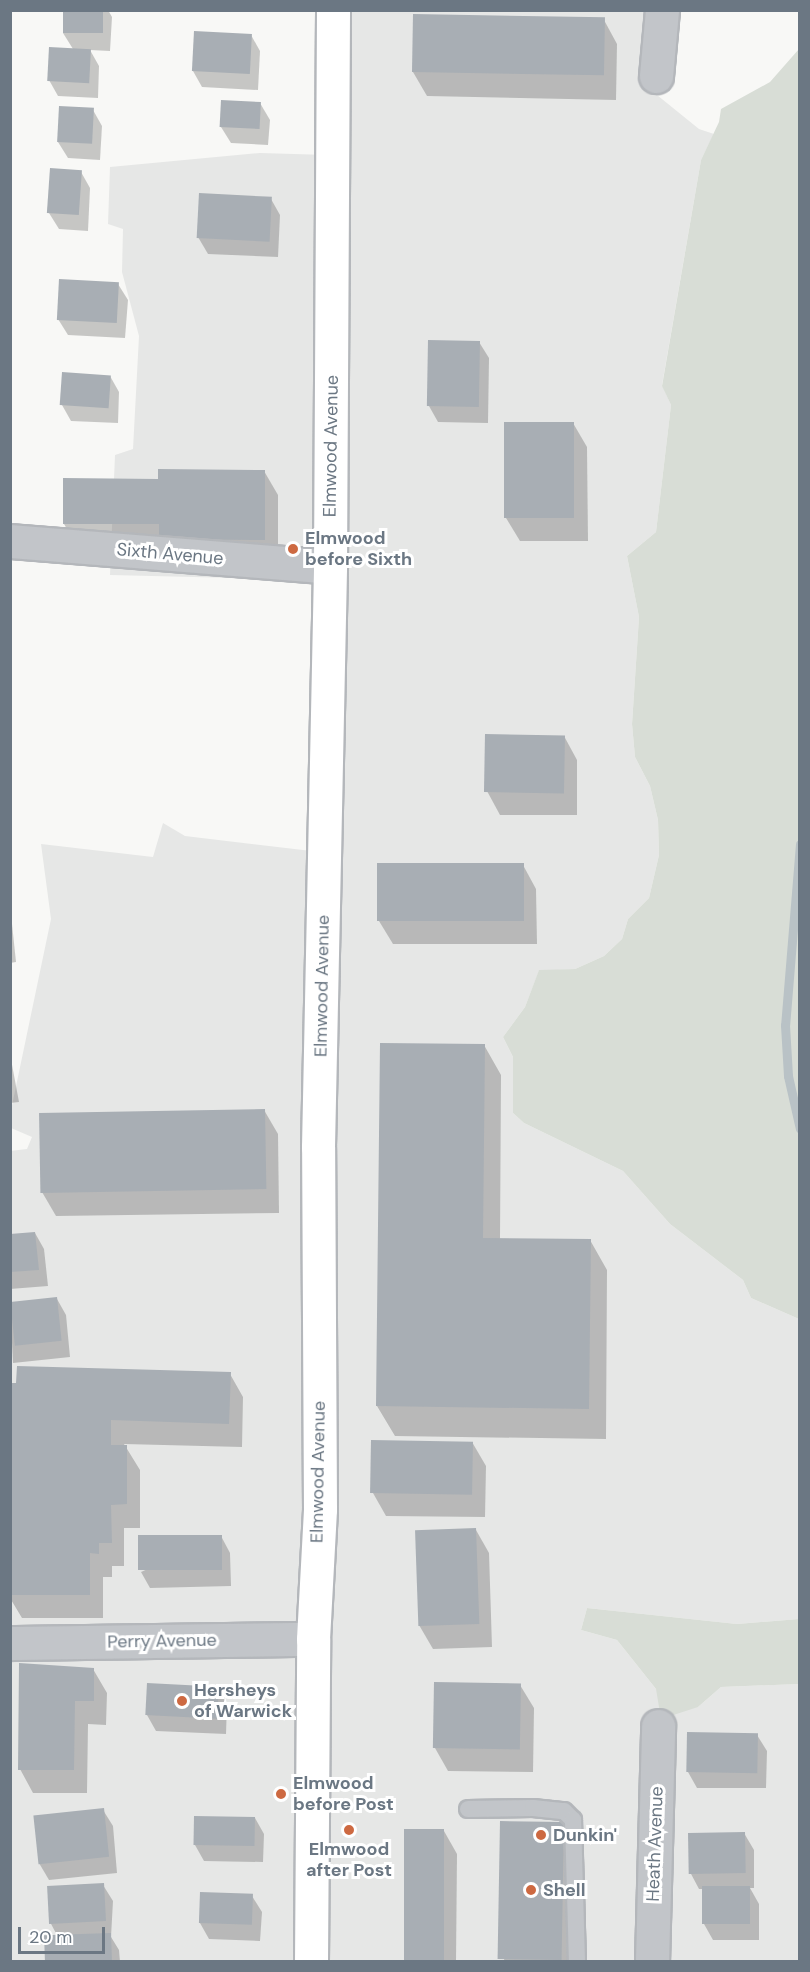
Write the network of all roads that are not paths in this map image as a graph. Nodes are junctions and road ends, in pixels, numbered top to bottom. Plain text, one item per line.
1 (333, 10) edge
2 (662, 10) edge
3 (656, 76) dead end
4 (10, 542) edge
5 (330, 567) junction
6 (313, 1639) junction
7 (10, 1643) edge
8 (658, 1726) dead end
9 (468, 1809) dead end
10 (311, 1962) edge
11 (577, 1962) edge
12 (652, 1962) edge

1 - 5 main road, Elmwood Avenue
2 - 3 street
4 - 5 street, Sixth Avenue
5 - 6 main road, Elmwood Avenue
6 - 7 street, Perry Avenue
6 - 10 main road, Elmwood Avenue
8 - 12 street, Heath Avenue
9 - 11 lane

